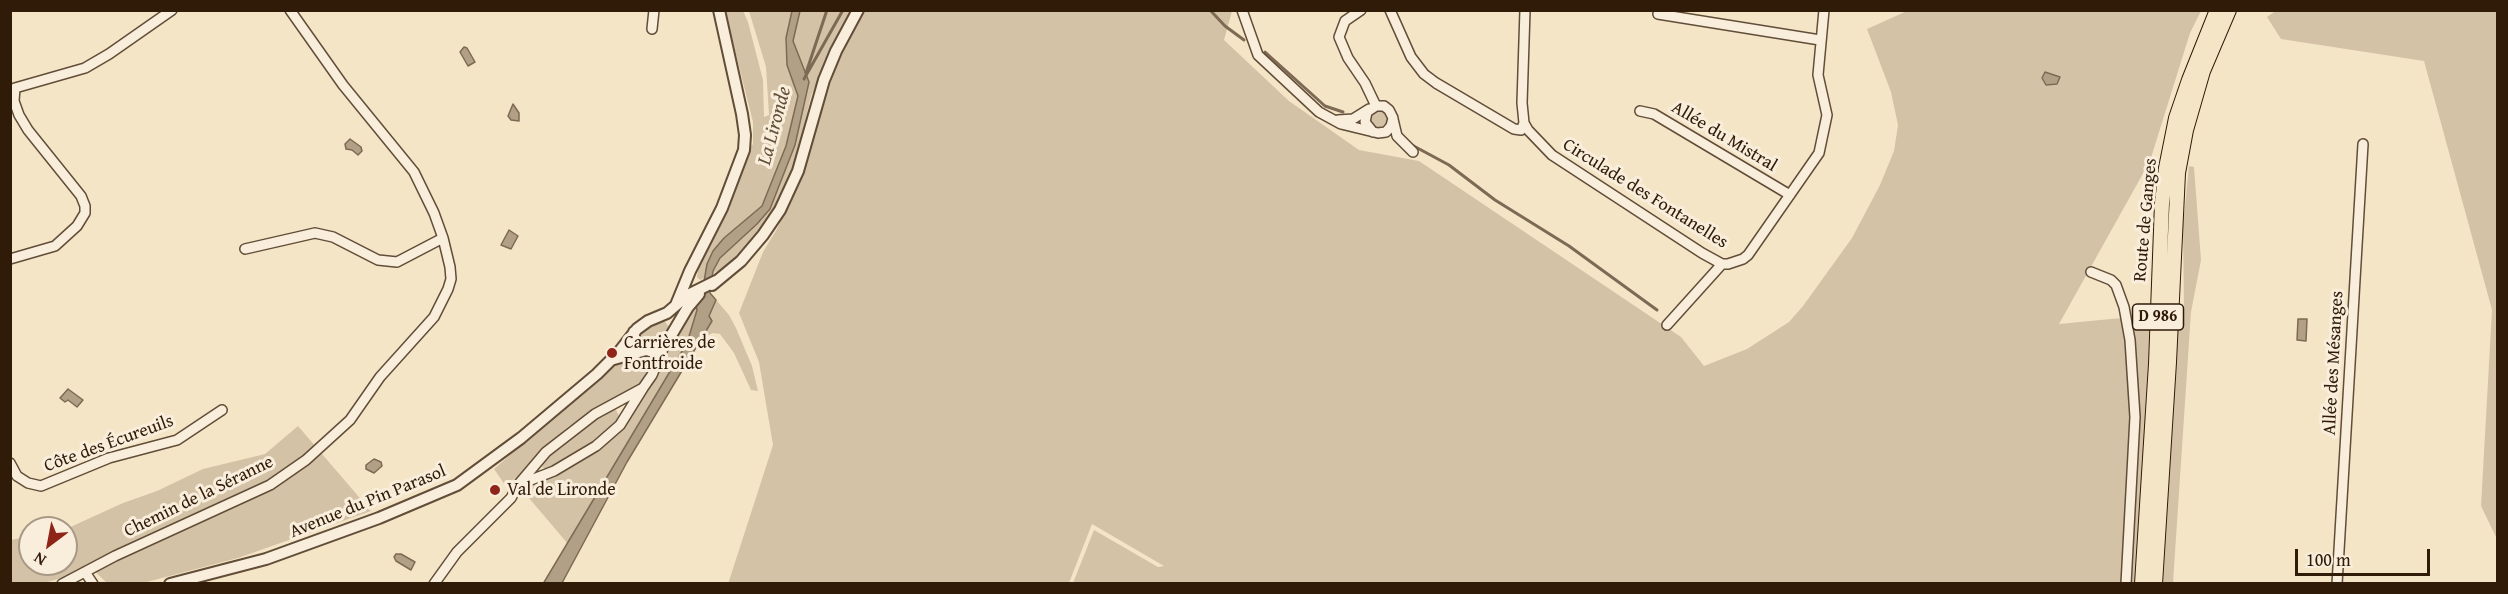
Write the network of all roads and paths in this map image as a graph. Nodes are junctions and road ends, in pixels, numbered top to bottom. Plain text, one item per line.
1 (172, 10) edge
2 (290, 10) edge
3 (654, 10) edge
4 (718, 10) edge
5 (858, 10) edge
6 (1242, 10) edge
7 (1361, 10) edge
8 (1390, 10) edge
9 (1525, 10) edge
10 (1824, 10) edge
11 (2217, 10) edge
12 (2229, 10) edge
13 (1659, 14) dead end
14 (652, 29) dead end
15 (1820, 40) junction
16 (13, 87) edge
17 (1372, 107) junction
18 (1640, 111) dead end
19 (1393, 118) junction
20 (1333, 120) junction
21 (1524, 123) junction
22 (1375, 133) junction
23 (2364, 144) dead end
24 (1790, 195) junction
25 (443, 238) junction
26 (245, 249) dead end
27 (10, 260) edge
28 (1722, 264) junction
29 (690, 271) junction
30 (2091, 272) dead end
31 (696, 293) junction
32 (678, 311) junction
33 (656, 318) junction
34 (1667, 325) dead end
35 (674, 330) junction
36 (634, 332) junction
37 (665, 344) junction
38 (648, 351) junction
39 (611, 361) junction
40 (656, 366) junction
41 (643, 388) junction
42 (222, 410) dead end
43 (10, 463) edge
44 (518, 485) junction
45 (85, 572) junction
46 (62, 584) edge
47 (93, 584) edge
48 (170, 584) edge
49 (434, 584) edge
50 (2126, 584) edge
51 (2142, 584) edge
52 (2155, 584) edge
53 (2337, 584) edge

1 - 16 street
2 - 25 street, Chemin de la Séranne
3 - 14 street
4 - 29 street
5 - 31 street
6 - 20 street
7 - 17 street
8 - 21 street
9 - 21 street
10 - 15 street, Circulade des Fontanelles
11 - 51 main road, Route de Ganges / D 986
12 - 52 main road, Route de Ganges / D 986
13 - 15 street
15 - 24 street, Circulade des Fontanelles
16 - 27 street
17 - 19 street
17 - 20 street
17 - 22 street
18 - 24 street, Allée du Mistral
19 - 22 street
19 - 22 street
20 - 22 street
21 - 28 street, Circulade des Fontanelles
23 - 53 street, Allée des Mésanges
24 - 28 street, Circulade des Fontanelles
25 - 26 street
25 - 45 street, Chemin de la Séranne
28 - 34 street
29 - 31 street
29 - 32 street
30 - 50 street
31 - 32 street
32 - 33 street
32 - 35 street
33 - 35 street
33 - 36 street
35 - 37 street
36 - 38 street
36 - 39 street, Avenue du Pin Parasol
37 - 38 street
37 - 40 street
38 - 39 street, Avenue du Pin Parasol
38 - 40 street
39 - 48 street, Avenue du Pin Parasol
40 - 41 street
41 - 44 street
41 - 44 street
42 - 43 street, Côte des Écureuils
44 - 49 street
45 - 46 street, Chemin de la Séranne
45 - 47 street

